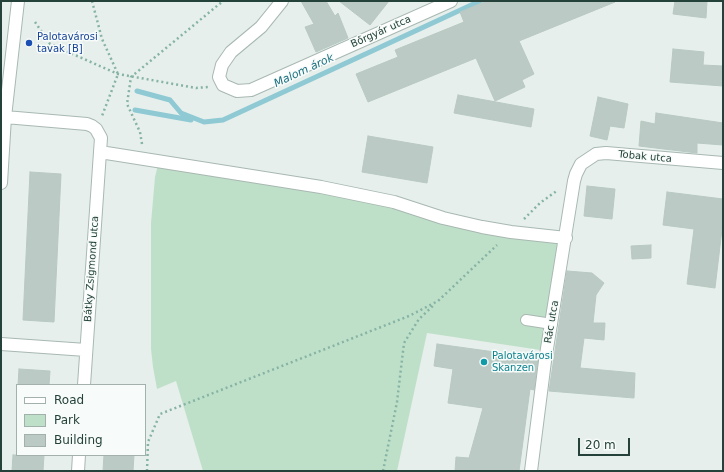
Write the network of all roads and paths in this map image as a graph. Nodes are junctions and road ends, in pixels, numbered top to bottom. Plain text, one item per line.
1 (18, 1) edge
2 (92, 1) edge
3 (222, 1) edge
4 (282, 1) edge
5 (451, 1) edge
6 (35, 22) dead end
7 (118, 74) junction
8 (131, 77) junction
9 (223, 85) junction
10 (5, 116) junction
11 (96, 129) junction
12 (100, 152) junction
13 (143, 158) junction
14 (723, 163) edge
15 (575, 178) junction
16 (1, 182) edge
17 (511, 232) junction
18 (566, 238) junction
19 (438, 301) junction
20 (526, 320) dead end
21 (552, 324) junction
22 (1, 344) edge
23 (86, 350) junction
24 (84, 384) edge
25 (79, 456) edge
26 (78, 471) edge
27 (147, 471) edge
28 (383, 471) edge
29 (531, 471) edge

1 - 10 street
2 - 7 path
3 - 8 path
4 - 9 street
5 - 9 street, Bőrgyár utca
6 - 7 path
7 - 8 path
7 - 11 path
8 - 9 path
8 - 13 path
10 - 11 street
10 - 16 street
11 - 12 street, Bátky Zsigmond utca
12 - 13 street
12 - 23 street, Bátky Zsigmond utca
13 - 17 street
14 - 15 street, Tobak utca
15 - 17 path
15 - 18 street, Rác utca
17 - 18 street
17 - 19 path
18 - 21 street, Rác utca
19 - 27 path
19 - 28 path
20 - 21 lane
21 - 29 street, Rác utca
22 - 23 street
23 - 24 street, Bátky Zsigmond utca
25 - 26 street

